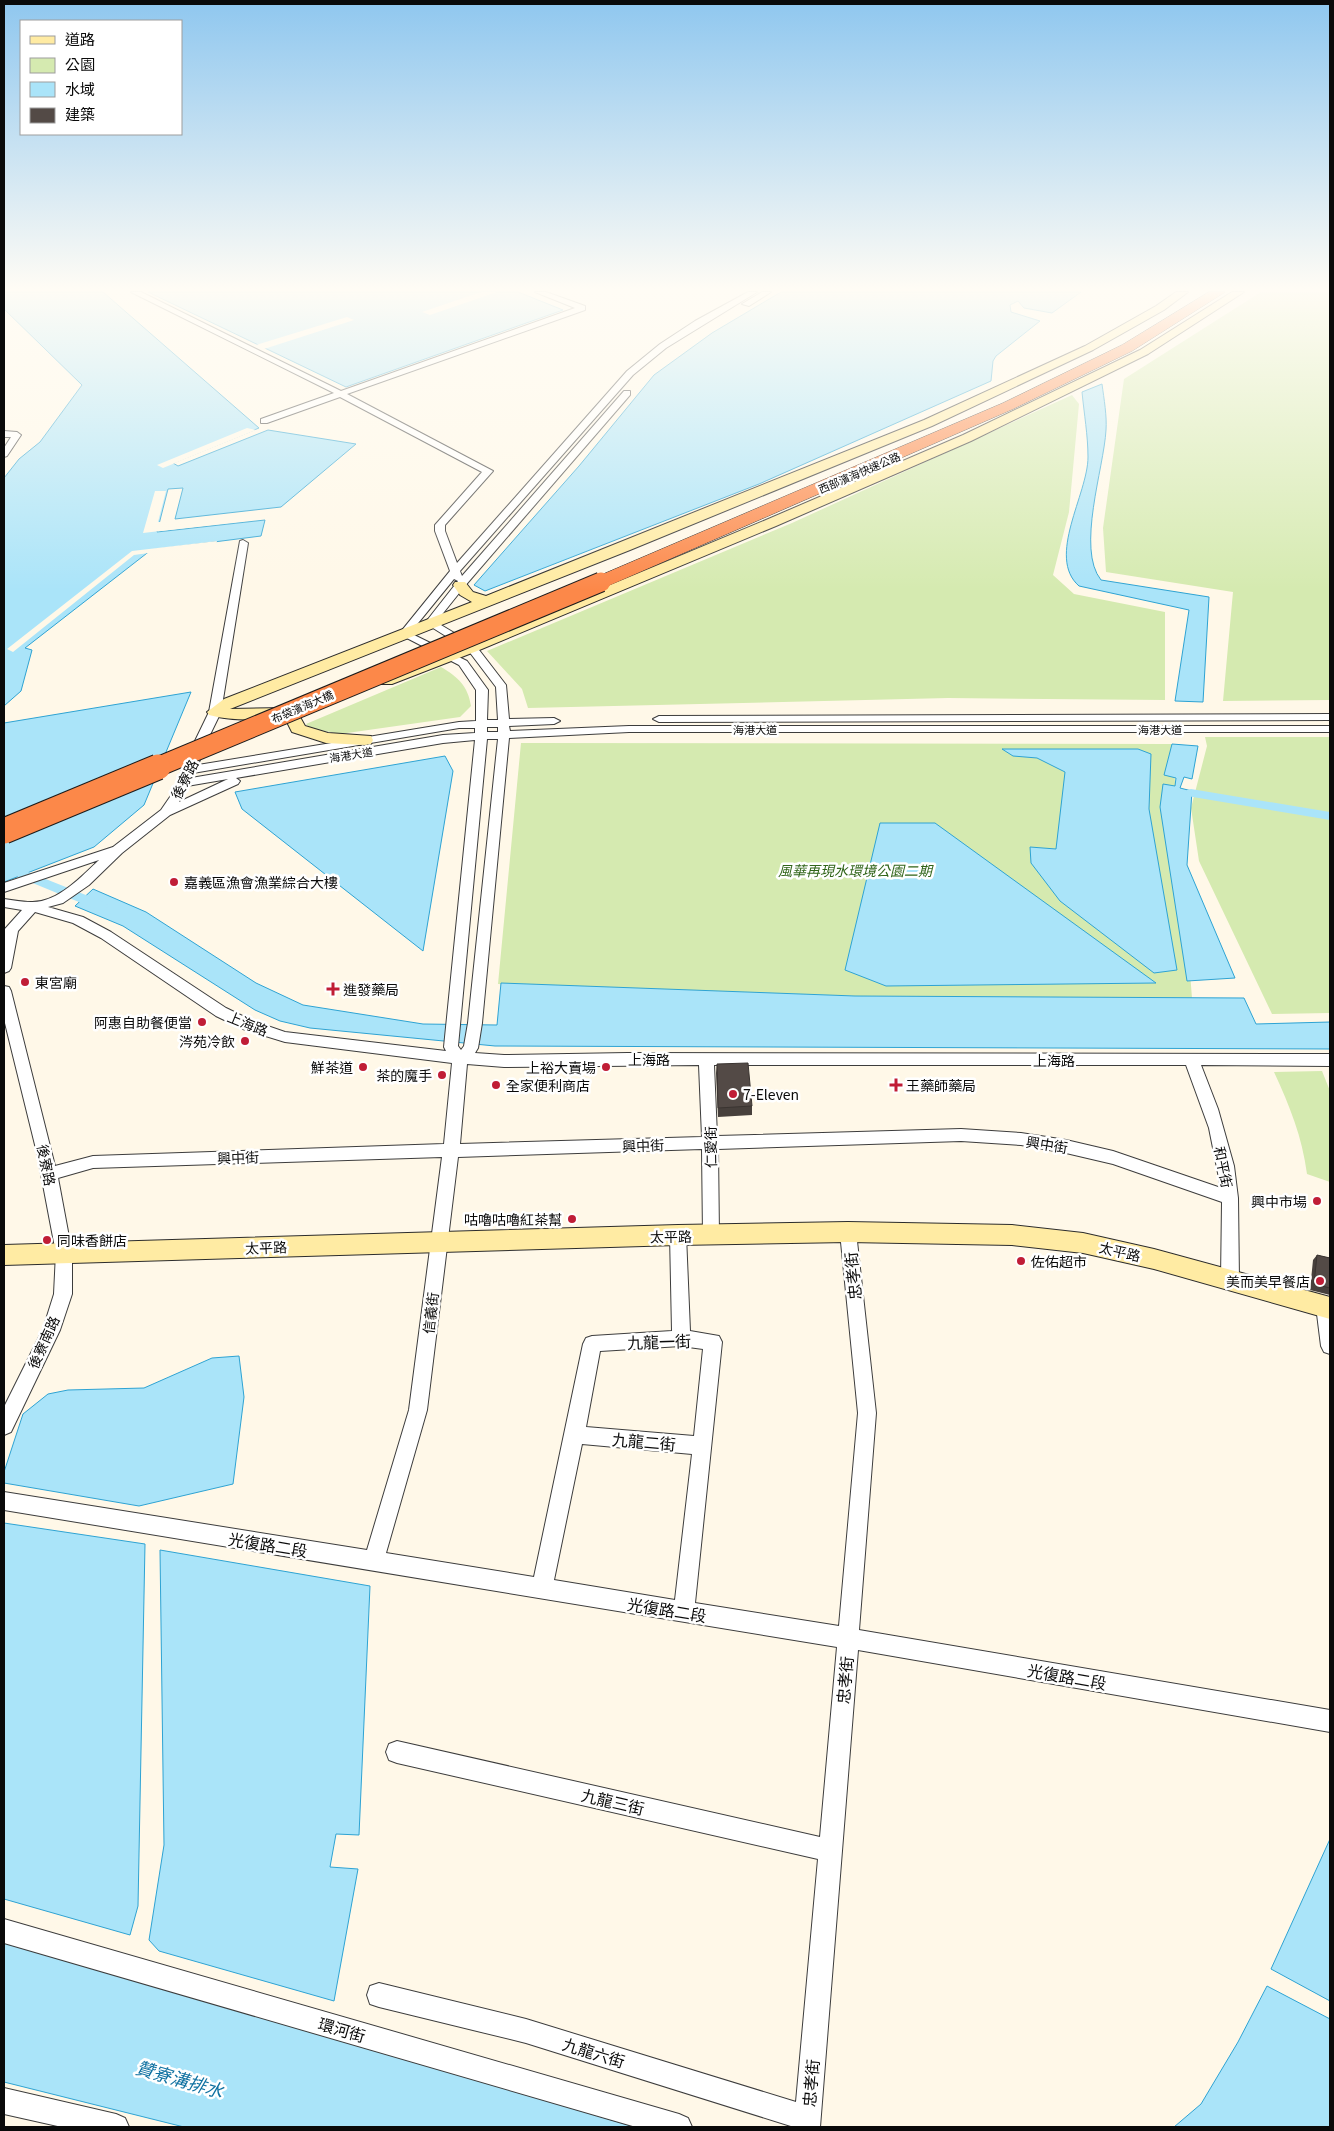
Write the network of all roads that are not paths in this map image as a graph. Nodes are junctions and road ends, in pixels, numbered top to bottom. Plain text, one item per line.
1 (336, 391) edge
2 (348, 391) edge
3 (614, 391) edge
4 (628, 391) edge
5 (996, 391) edge
6 (1021, 391) edge
7 (1038, 391) edge
8 (1045, 391) edge
9 (1064, 391) edge
10 (341, 394) junction
11 (1008, 406) junction
12 (264, 422) dead end
13 (4, 434) edge
14 (4, 454) edge
15 (243, 544) dead end
16 (456, 570) junction
17 (596, 580) junction
18 (460, 585) junction
19 (488, 601) junction
20 (430, 623) junction
21 (404, 634) junction
22 (472, 648) junction
23 (452, 656) junction
24 (219, 689) junction
25 (246, 695) junction
26 (321, 708) junction
27 (215, 712) junction
28 (1330, 717) edge
29 (294, 720) junction
30 (504, 729) junction
31 (1330, 729) edge
32 (481, 730) junction
33 (365, 740) junction
34 (191, 766) junction
35 (264, 769) junction
36 (184, 783) junction
37 (165, 813) junction
38 (4, 820) edge
39 (4, 831) edge
40 (117, 850) junction
41 (4, 888) edge
42 (4, 903) edge
43 (32, 907) junction
44 (4, 968) edge
45 (4, 991) edge
46 (460, 1052) junction
47 (706, 1059) junction
48 (1191, 1060) junction
49 (1330, 1060) edge
50 (710, 1143) junction
51 (451, 1151) junction
52 (48, 1174) junction
53 (1230, 1198) junction
54 (848, 1232) junction
55 (678, 1235) junction
56 (711, 1236) junction
57 (440, 1241) junction
58 (64, 1253) junction
59 (4, 1255) edge
60 (1230, 1280) junction
61 (1328, 1307) edge
62 (681, 1338) junction
63 (1330, 1346) edge
64 (5, 1420) edge
65 (575, 1435) junction
66 (702, 1446) junction
67 (4, 1501) edge
68 (374, 1562) junction
69 (542, 1589) junction
70 (684, 1612) junction
71 (847, 1638) junction
72 (1330, 1721) edge
73 (397, 1752) dead end
74 (829, 1850) junction
75 (4, 1931) edge
76 (379, 1995) dead end
77 (4, 2101) edge
78 (807, 2123) edge
79 (116, 2127) edge
80 (679, 2127) edge

1 - 10 street
2 - 10 street
3 - 16 street
4 - 18 street
5 - 19 street
6 - 17 highway, 西部濱海快速公路
7 - 11 highway, 西部濱海快速公路
8 - 11 highway
9 - 22 street
10 - 12 street
10 - 16 street
11 - 17 highway, 西部濱海快速公路
13 - 14 street
15 - 24 street, 後寮路
16 - 18 street
16 - 21 street
17 - 38 highway, 布袋濱海大橋
17 - 39 highway, 布袋濱海大橋, bridge
18 - 19 street
18 - 20 street
19 - 20 street
20 - 21 street
20 - 22 street
21 - 23 street
21 - 25 street
22 - 23 street
22 - 30 street
23 - 26 street
23 - 32 street
24 - 25 street
24 - 27 street, 後寮路
25 - 27 street
26 - 27 street
26 - 29 street
27 - 34 street, 後寮路
28 - 30 street, 海港大道
29 - 33 street
29 - 34 street
30 - 31 street, 海港大道
30 - 32 street, 海港大道
30 - 46 street
32 - 33 street, 海港大道
32 - 35 street, 海港大道
32 - 46 street
33 - 34 street, 海港大道
34 - 36 street, 後寮路
35 - 36 street, 海港大道
35 - 37 street
36 - 37 street, 後寮路
37 - 40 street, 後寮路
40 - 41 street
40 - 43 street, 後寮路
42 - 43 street, 上海路
43 - 44 street
43 - 46 street, 上海路
45 - 52 street, 後寮路
46 - 47 street, 上海路
46 - 51 street, 信義街
47 - 48 street, 上海路
47 - 50 street, 仁愛街
48 - 49 street, 上海路
48 - 53 street, 和平街
50 - 51 street, 興中街
50 - 53 street, 興中街
50 - 56 street, 仁愛街
51 - 52 street, 興中街
51 - 57 street, 信義街
52 - 58 street, 後寮路
53 - 60 street, 和平街
54 - 56 street, 太平路
54 - 60 street, 太平路
54 - 71 street, 忠孝街
55 - 56 street, 太平路
55 - 57 street, 太平路
55 - 62 street
57 - 58 street, 太平路
57 - 68 street, 信義街
58 - 59 street, 太平路
58 - 64 street, 後寮南路
60 - 61 street, 太平路
61 - 63 street
62 - 65 street, 九龍一街
62 - 66 street, 九龍一街
65 - 66 street, 九龍二街
65 - 69 street
66 - 70 street
67 - 68 street, 光復路二段
68 - 69 street, 光復路二段
69 - 70 street, 光復路二段
70 - 71 street, 光復路二段
71 - 72 street, 光復路二段
71 - 74 street, 忠孝街
73 - 74 street, 九龍三街
74 - 78 street, 忠孝街
75 - 80 street, 環河街
76 - 78 street, 九龍六街
77 - 79 street

